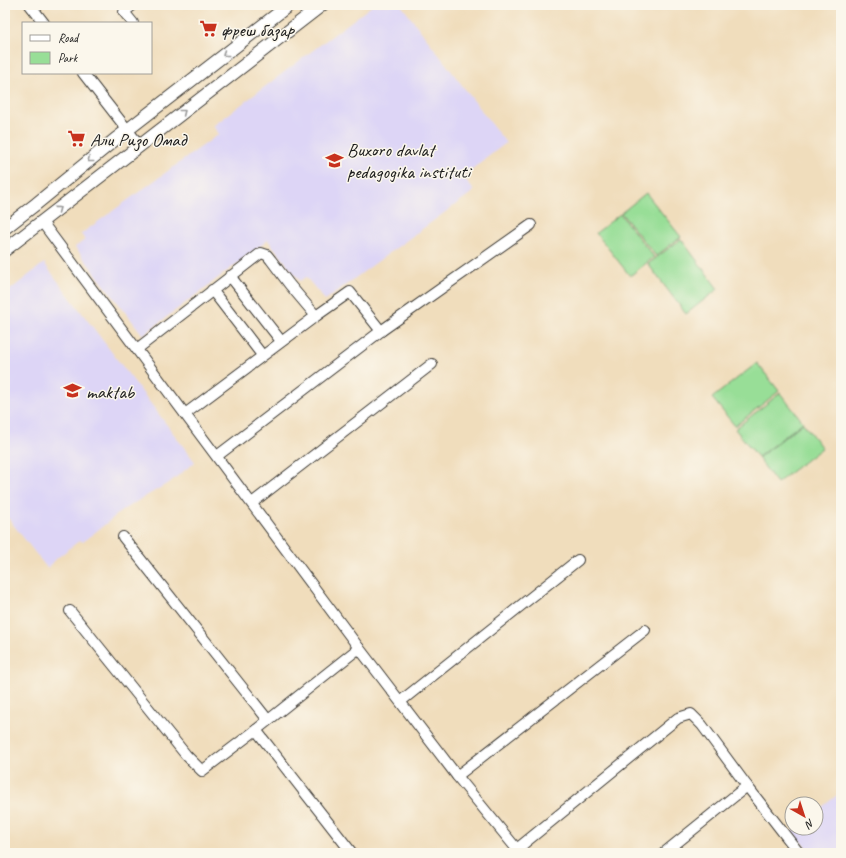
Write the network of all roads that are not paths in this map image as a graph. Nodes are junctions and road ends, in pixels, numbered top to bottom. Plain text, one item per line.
1 (30, 5) edge
2 (133, 5) edge
3 (289, 5) edge
4 (322, 5) edge
5 (43, 22) edge
6 (132, 22) edge
7 (84, 74) edge
8 (128, 130) junction
9 (140, 146) junction
10 (42, 222) junction
11 (531, 225) dead end
12 (5, 228) edge
13 (5, 250) edge
14 (230, 276) junction
15 (212, 290) junction
16 (316, 316) junction
17 (381, 331) junction
18 (281, 341) junction
19 (137, 349) junction
20 (262, 355) junction
21 (432, 364) dead end
22 (185, 414) junction
23 (217, 456) junction
24 (252, 503) junction
25 (123, 537) dead end
26 (578, 560) dead end
27 (70, 610) dead end
28 (645, 630) dead end
29 (359, 648) junction
30 (401, 701) junction
31 (268, 720) junction
32 (256, 730) junction
33 (457, 776) junction
34 (747, 786) junction
35 (519, 851) edge
36 (352, 853) edge
37 (664, 853) edge
38 (799, 853) edge

1 - 5 street
2 - 6 street
3 -> 8 main road
9 -> 4 main road
7 - 8 street
8 - 9 street
8 -> 12 main road
10 -> 9 main road
10 - 13 main road
10 - 19 street
11 - 17 street
14 - 15 street
14 - 16 street
14 - 18 street
15 - 19 street
15 - 20 street
16 - 17 street
16 - 18 street
17 - 23 street
18 - 20 street
19 - 22 street
20 - 22 street
21 - 24 street
22 - 23 street
23 - 24 street
24 - 29 street
25 - 31 street
26 - 30 street
27 - 32 street
28 - 33 street
29 - 30 street
29 - 31 street
30 - 33 street
31 - 32 street
32 - 36 street
33 - 35 street
34 - 35 street
34 - 37 street
34 - 38 street

